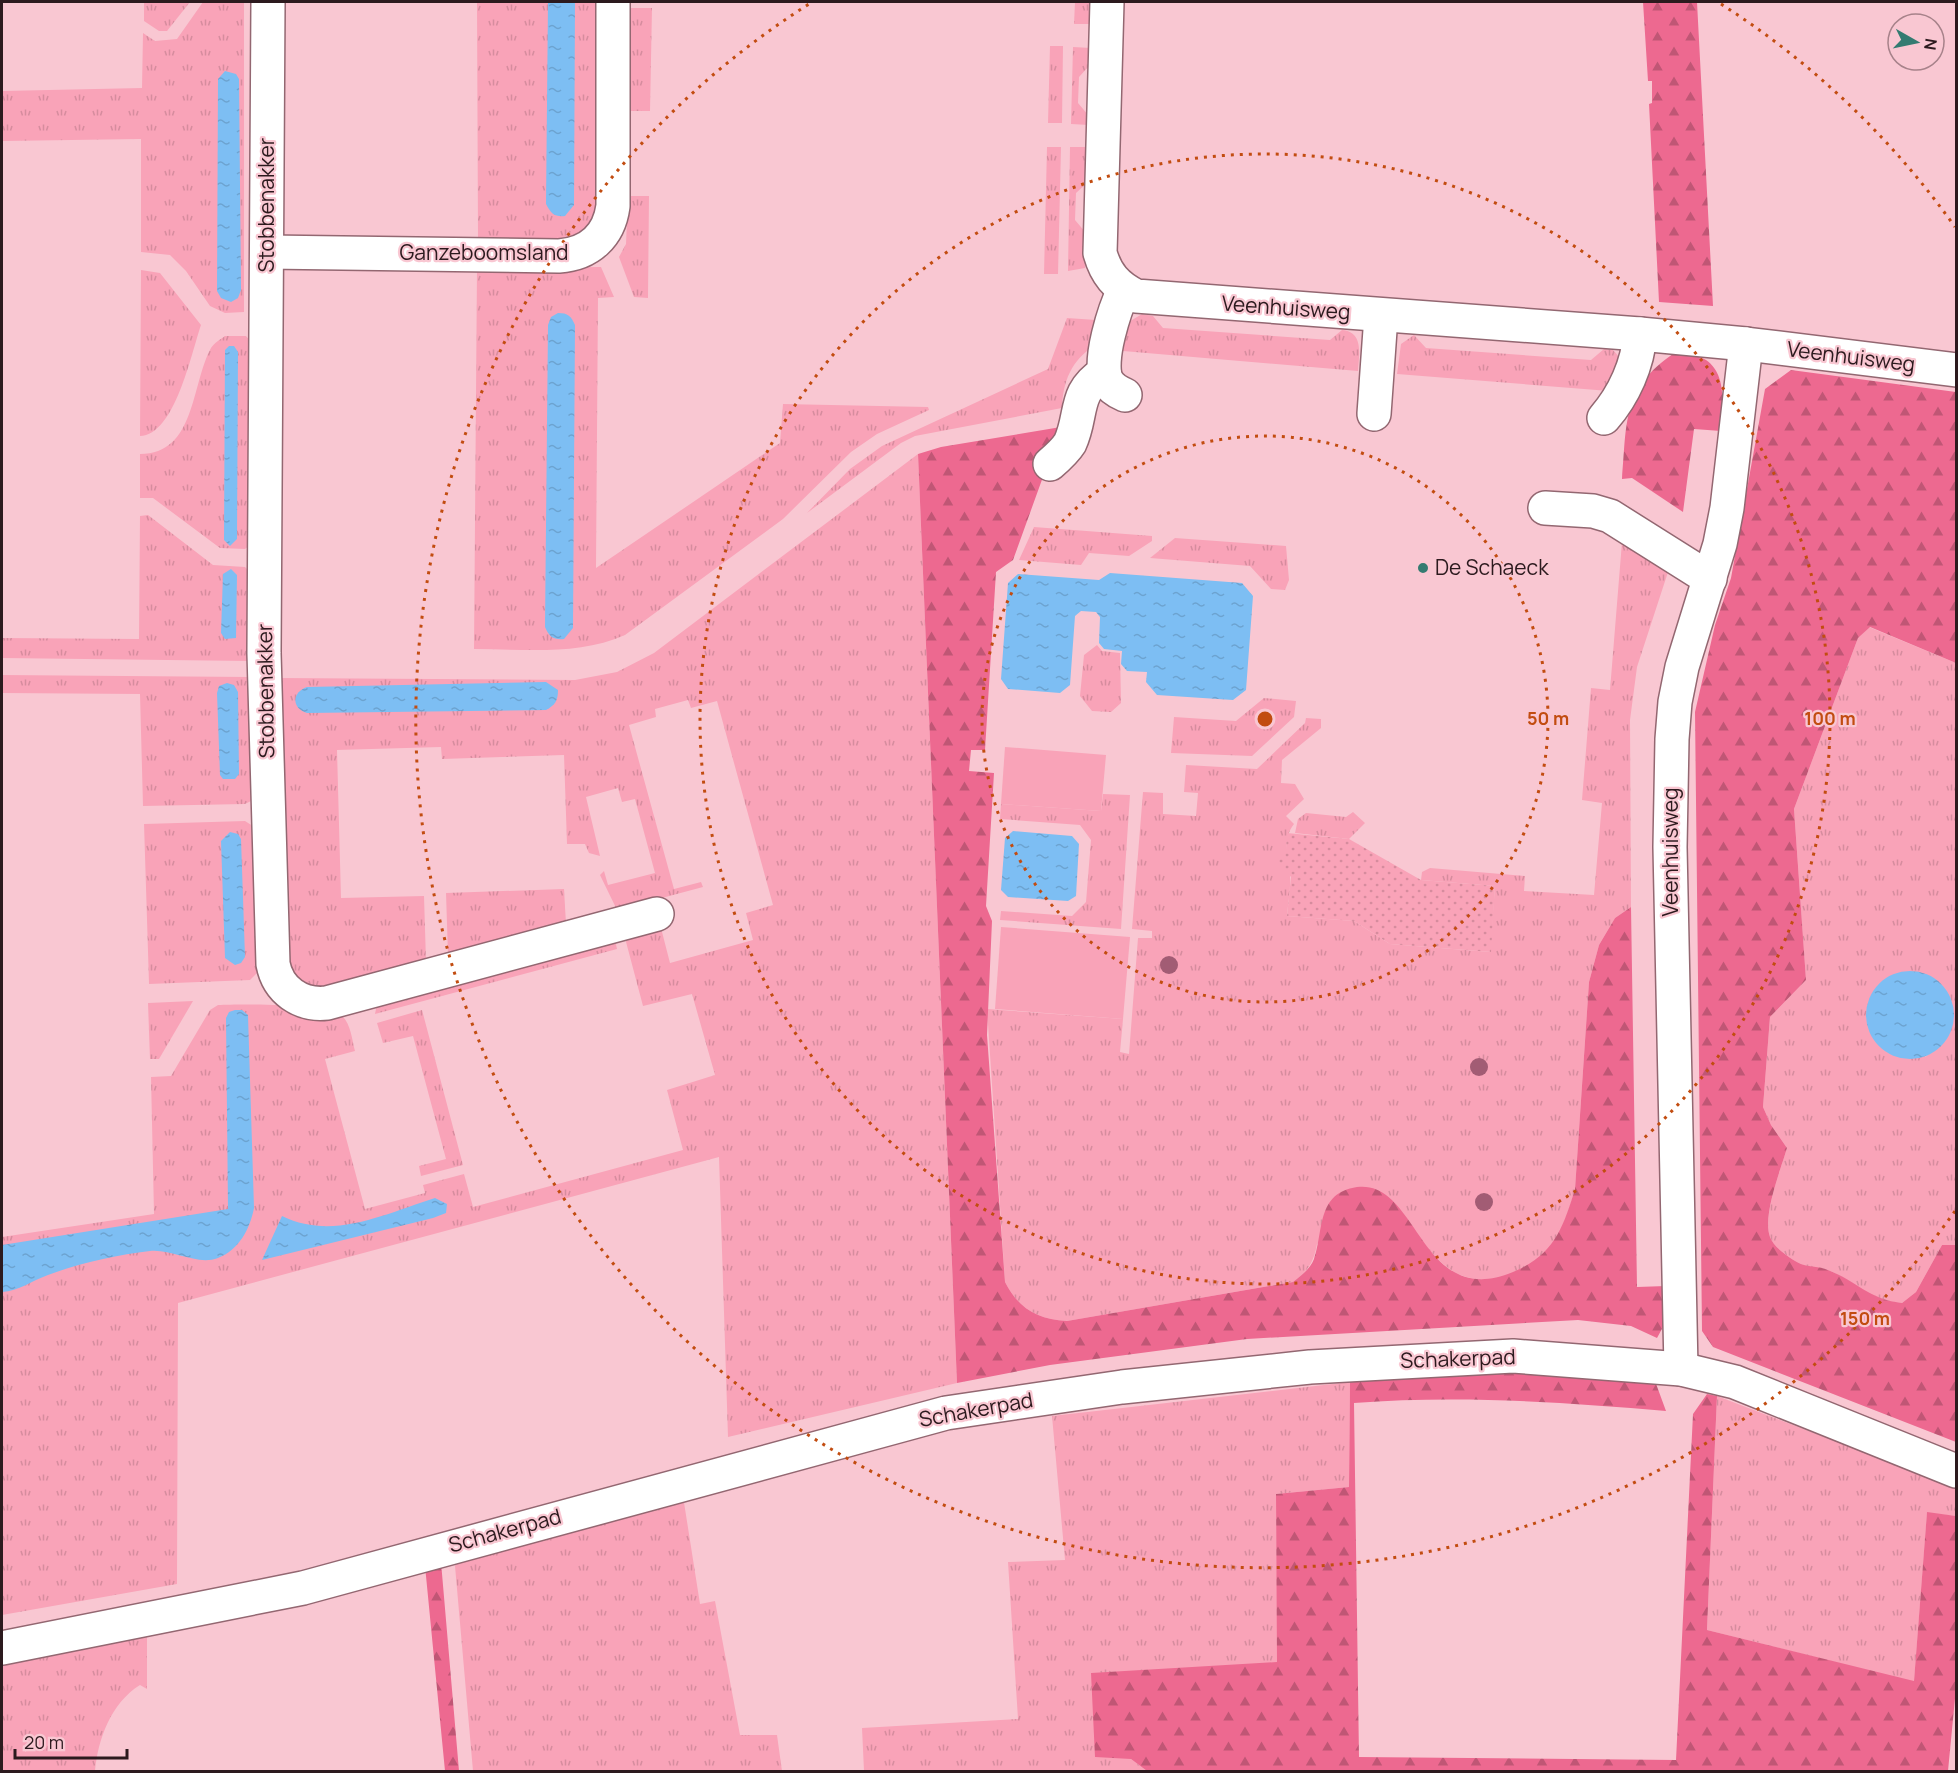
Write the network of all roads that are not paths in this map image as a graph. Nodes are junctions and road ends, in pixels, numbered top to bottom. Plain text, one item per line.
1 (268, 2) edge
2 (613, 2) edge
3 (1107, 2) edge
4 (267, 252) junction
5 (1125, 290) junction
6 (1382, 316) junction
7 (1640, 334) junction
8 (1746, 344) junction
9 (1956, 370) edge
10 (1374, 414) dead end
11 (1604, 418) dead end
12 (1050, 464) dead end
13 (1545, 508) dead end
14 (1710, 579) junction
15 (657, 914) dead end
16 (1681, 1369) junction
17 (1956, 1471) edge
18 (2, 1648) edge

1 - 4 street, Stobbenakker
2 - 4 street, Ganzeboomsland
3 - 5 street
4 - 15 street, Stobbenakker
5 - 6 street, Veenhuisweg
5 - 12 street
6 - 7 street, Veenhuisweg
6 - 10 street
7 - 8 street, Veenhuisweg
7 - 11 street
8 - 9 street, Veenhuisweg
8 - 14 street, Veenhuisweg
13 - 14 street
14 - 16 street, Veenhuisweg
16 - 17 street, Schakerpad
16 - 18 street, Schakerpad

